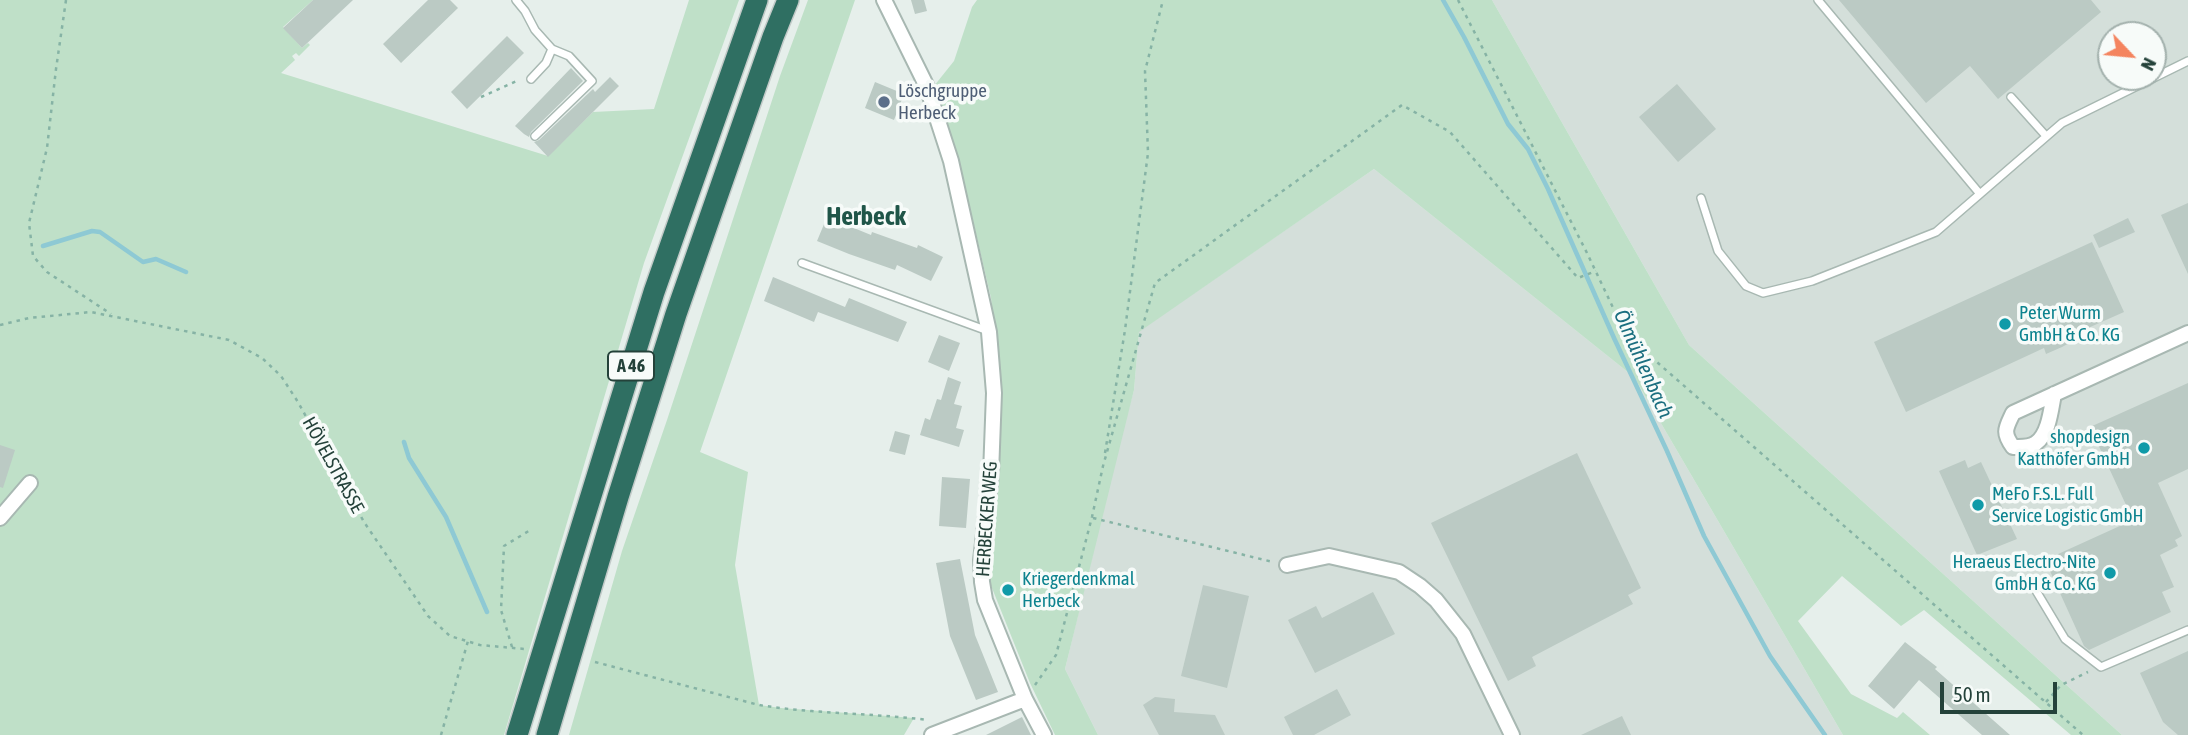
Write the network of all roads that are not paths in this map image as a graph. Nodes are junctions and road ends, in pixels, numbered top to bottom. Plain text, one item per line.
1 (516, 0) edge
2 (757, 0) edge
3 (788, 0) edge
4 (884, 0) edge
5 (1818, 0) edge
6 (552, 49) junction
7 (2188, 61) edge
8 (531, 79) road end
9 (2011, 97) dead end
10 (535, 136) dead end
11 (2046, 136) junction
12 (1980, 194) junction
13 (1701, 198) dead end
14 (802, 263) dead end
15 (989, 331) junction
16 (2188, 333) edge
17 (2054, 394) dead end
18 (30, 483) dead end
19 (0, 518) edge
20 (1287, 565) road end
21 (2032, 584) dead end
22 (2188, 630) edge
23 (1025, 699) junction
24 (517, 735) edge
25 (547, 735) edge
26 (932, 735) edge
27 (1044, 735) edge
28 (1512, 735) edge

1 - 6 lane
2 - 24 highway, A 46
3 - 25 highway, A 46
4 - 15 street, HERBECKER WEG
5 - 12 lane
6 - 8 lane
6 - 10 lane
7 - 11 lane
9 - 11 lane
11 - 12 lane
12 - 13 lane
14 - 15 lane
15 - 23 street, HERBECKER WEG
16 - 17 street
18 - 19 street
20 - 28 street
21 - 22 lane
23 - 26 street
23 - 27 street, HERBECKER WEG

